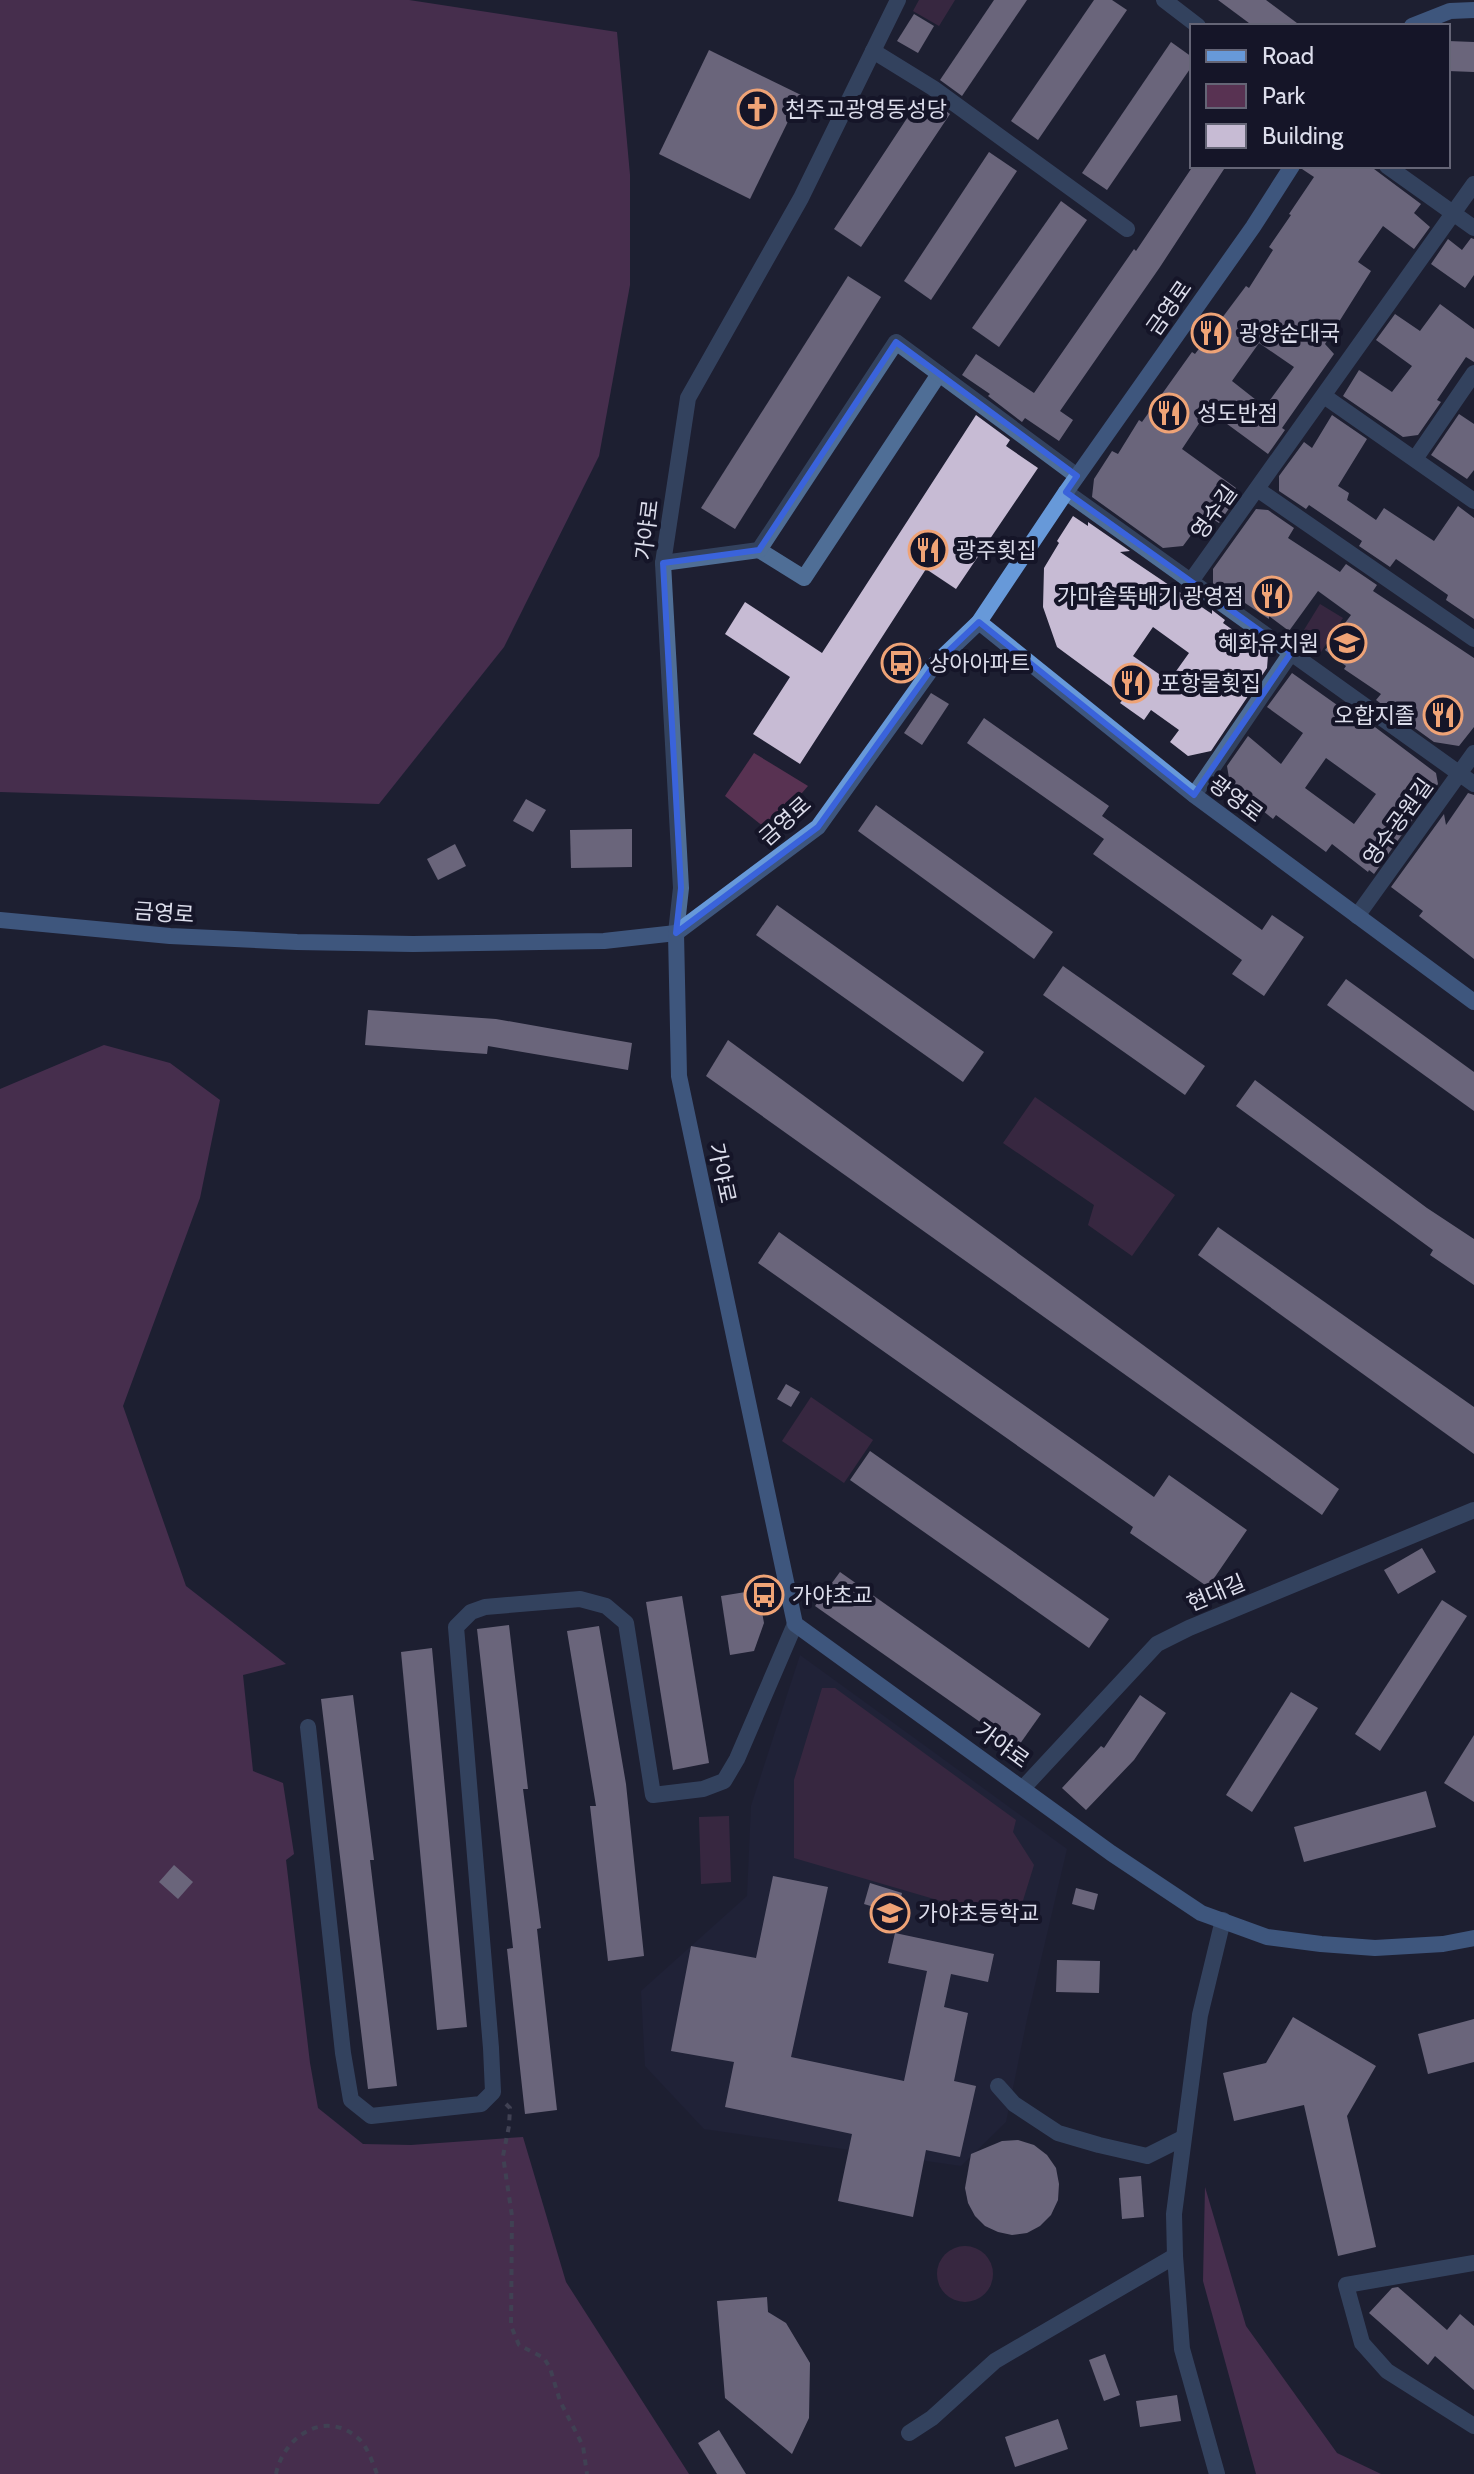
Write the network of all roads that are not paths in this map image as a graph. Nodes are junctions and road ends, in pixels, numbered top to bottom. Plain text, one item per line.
1 (898, 0) edge
2 (1164, 0) edge
3 (1474, 10) edge
4 (1195, 24) edge
5 (1417, 24) edge
6 (873, 51) junction
7 (1291, 168) edge
8 (1390, 168) edge
9 (1474, 184) edge
10 (1455, 214) junction
11 (1474, 228) edge
12 (1127, 229) dead end
13 (1474, 373) edge
14 (939, 374) junction
15 (1324, 396) junction
16 (1415, 459) junction
17 (1077, 476) junction
18 (1257, 489) junction
19 (1066, 492) junction
20 (1474, 501) edge
21 (759, 550) junction
22 (663, 563) junction
23 (1191, 581) junction
24 (979, 622) junction
25 (1474, 639) edge
26 (1291, 653) junction
27 (1474, 753) edge
28 (1459, 773) junction
29 (1474, 784) edge
30 (1194, 795) junction
31 (1357, 916) junction
32 (0, 920) edge
33 (676, 933) junction
34 (1474, 1002) edge
35 (1474, 1510) edge
36 (795, 1624) junction
37 (308, 1727) dead end
38 (1024, 1787) junction
39 (1223, 1920) junction
40 (1474, 1938) edge
41 (998, 2086) dead end
42 (1183, 2138) junction
43 (1175, 2256) junction
44 (1474, 2263) edge
45 (1474, 2426) edge
46 (909, 2433) dead end
47 (1217, 2474) edge

1 - 6 street, 가야로
2 - 4 street
3 - 5 street
6 - 12 street
6 - 22 street, 가야로
7 - 17 street, 금영로
8 - 10 street
9 - 10 street, 영수길
10 - 11 street
10 - 15 street, 영수길
13 - 16 street
14 - 17 street
14 - 21 street
14 - 21 street
15 - 16 street
15 - 18 street, 영수길
16 - 20 street
17 - 19 street, 금영로
18 - 23 street, 영수길
18 - 25 street
19 - 23 street
19 - 24 street, 금영로
21 - 22 street
22 - 33 street, 가야로
23 - 26 street
24 - 30 street, 광영로
24 - 33 street, 금영로
26 - 28 street
26 - 30 street
27 - 28 street, 영수공원길
28 - 29 street
28 - 31 street, 영수공원길
30 - 31 street, 광영로
31 - 34 street, 광영로
32 - 33 street, 금영로
33 - 36 street, 가야로
35 - 38 street, 현대길
36 - 37 street
36 - 38 street, 가야로
38 - 39 street, 가야로
39 - 40 street, 가야로
39 - 42 street
41 - 42 street
42 - 43 street
43 - 46 street
43 - 47 street
44 - 45 street

